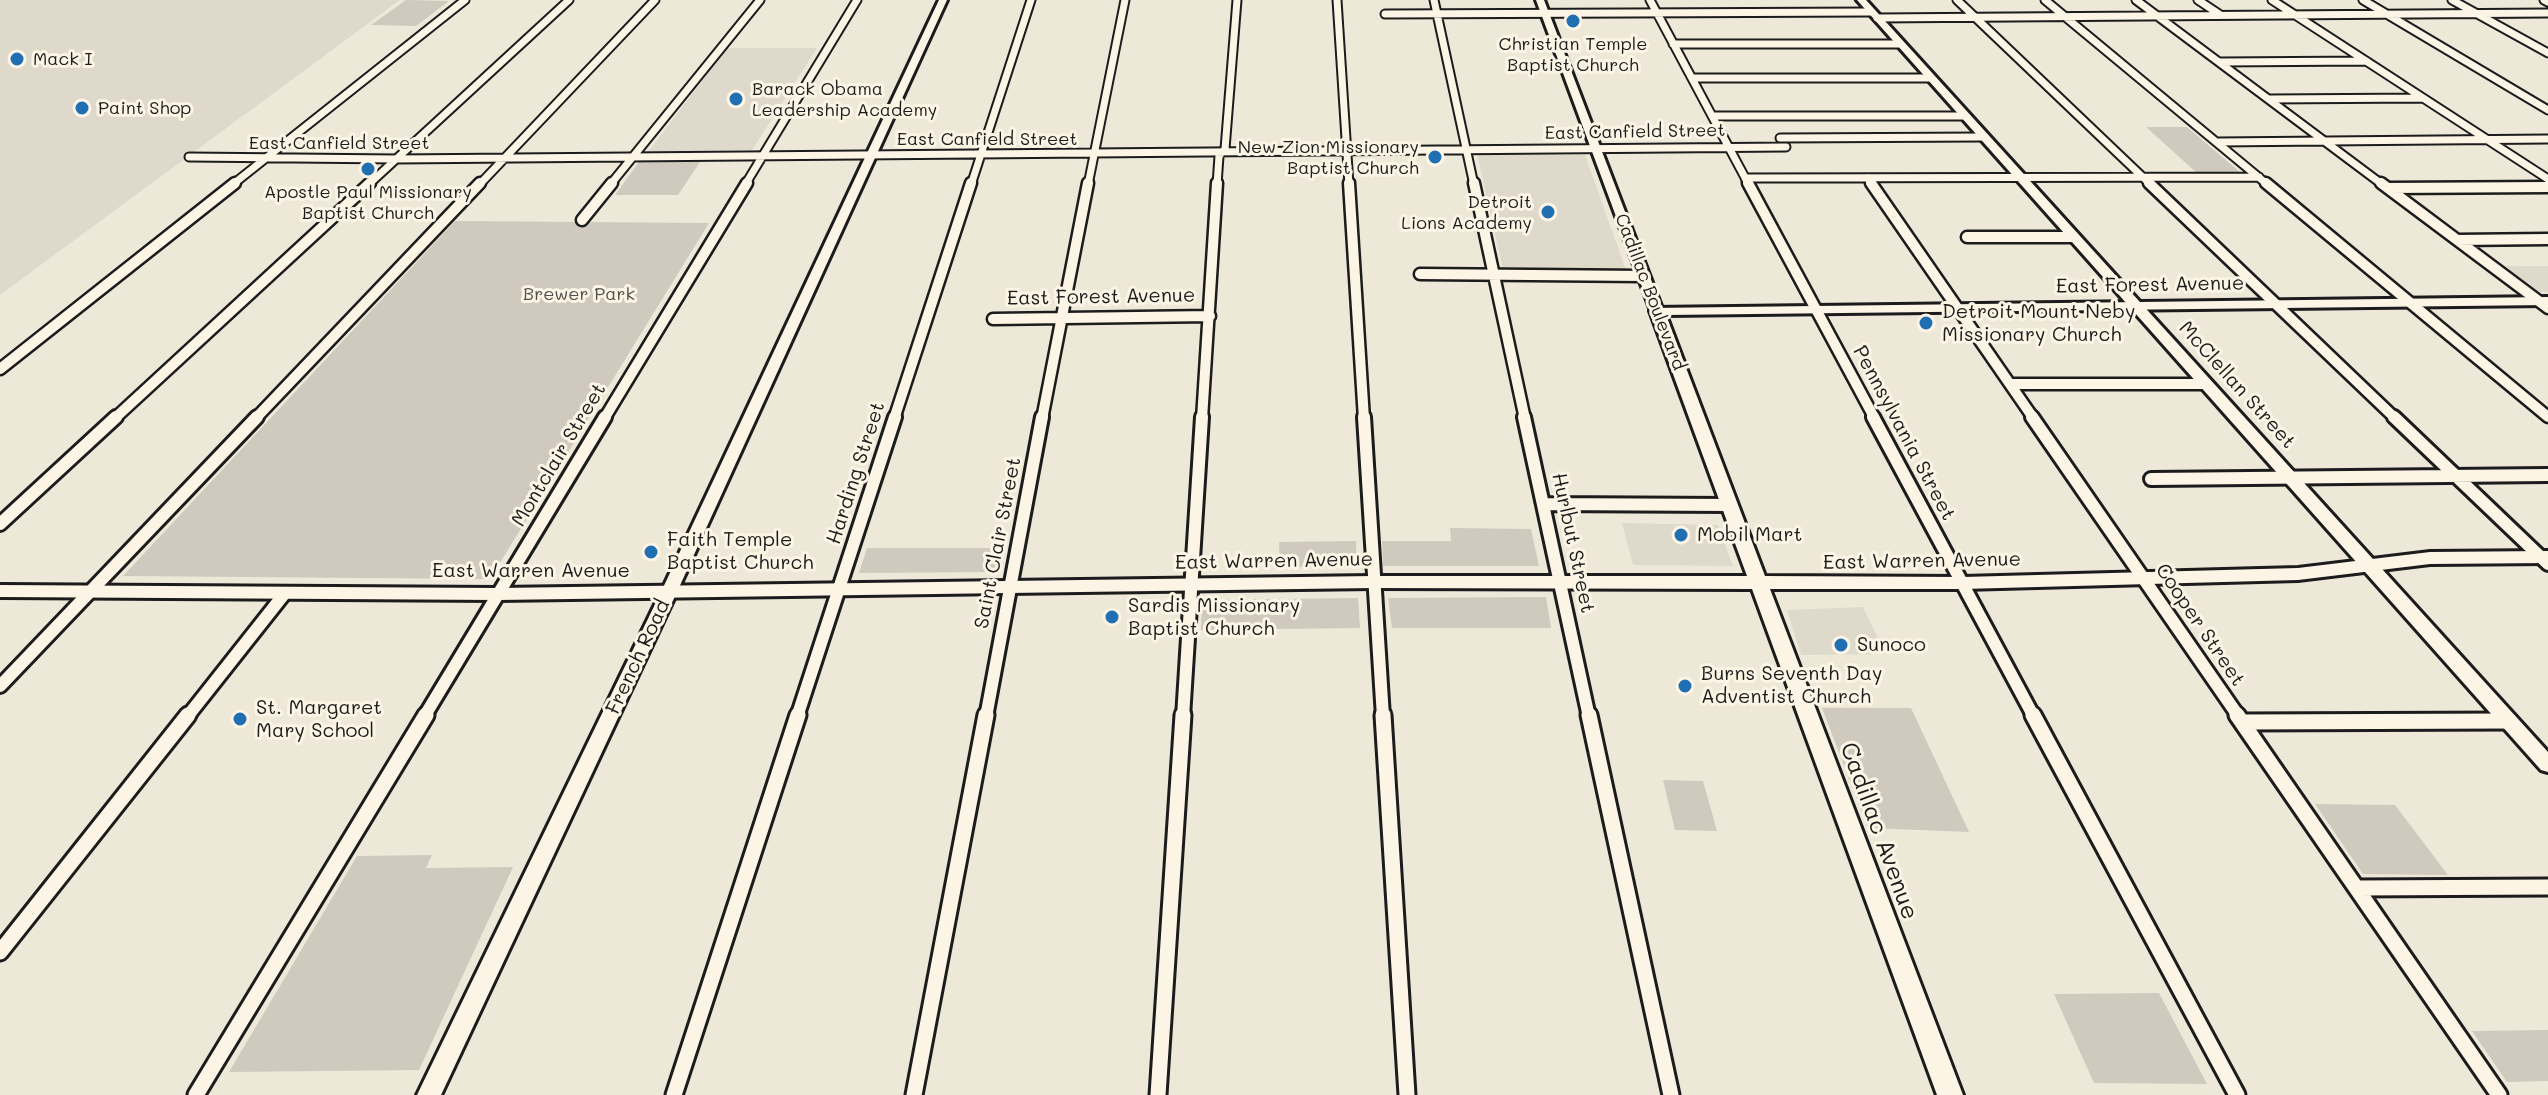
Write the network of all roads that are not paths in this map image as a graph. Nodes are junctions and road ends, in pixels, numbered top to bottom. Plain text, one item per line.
1 (465, 0) edge
2 (569, 0) edge
3 (655, 0) edge
4 (760, 0) edge
5 (857, 0) edge
6 (943, 0) edge
7 (1031, 0) edge
8 (1125, 0) edge
9 (1237, 0) edge
10 (1337, 0) edge
11 (1434, 0) edge
12 (1540, 0) edge
13 (1650, 0) edge
14 (1861, 0) edge
15 (1957, 0) edge
16 (2045, 0) edge
17 (2136, 0) edge
18 (2198, 0) edge
19 (2272, 0) edge
20 (2363, 0) edge
21 (2452, 0) edge
22 (1656, 12) junction
23 (1544, 13) junction
24 (2476, 13) junction
25 (2548, 13) edge
26 (1385, 14) dead end
27 (1437, 14) junction
28 (2063, 14) junction
29 (2156, 14) junction
30 (2219, 14) junction
31 (2294, 14) junction
32 (2387, 14) junction
33 (1874, 15) junction
34 (1974, 16) junction
35 (1673, 44) junction
36 (1900, 44) junction
37 (2548, 53) edge
38 (2366, 61) junction
39 (2220, 62) junction
40 (1692, 78) junction
41 (1931, 78) junction
42 (2423, 98) junction
43 (2269, 99) junction
44 (2548, 110) edge
45 (1713, 116) junction
46 (1965, 116) junction
47 (1983, 137) junction
48 (1780, 138) dead end
49 (2548, 139) edge
50 (2487, 140) junction
51 (2325, 141) junction
52 (2217, 142) junction
53 (1729, 147) junction
54 (1786, 147) dead end
55 (1467, 149) junction
56 (1596, 149) junction
57 (1347, 150) junction
58 (1224, 153) junction
59 (981, 154) junction
60 (1094, 154) junction
61 (872, 155) junction
62 (762, 156) junction
63 (189, 157) dead end
64 (635, 157) junction
65 (503, 158) junction
66 (265, 159) junction
67 (397, 159) junction
68 (2259, 177) junction
69 (1745, 178) junction
70 (1868, 178) junction
71 (2021, 178) junction
72 (2145, 178) junction
73 (2548, 179) edge
74 (2548, 187) edge
75 (2388, 188) junction
76 (582, 220) dead end
77 (1967, 237) dead end
78 (2074, 237) junction
79 (2548, 239) edge
80 (2457, 240) junction
81 (1420, 274) dead end
82 (1494, 275) junction
83 (1644, 276) junction
84 (2409, 302) junction
85 (2545, 303) edge
86 (2276, 304) junction
87 (2135, 305) junction
88 (1958, 307) junction
89 (1816, 309) junction
90 (1657, 311) junction
91 (1210, 316) junction
92 (1061, 318) junction
93 (993, 319) dead end
94 (0, 369) edge
95 (2010, 384) junction
96 (2206, 384) junction
97 (2548, 417) edge
98 (2548, 475) edge
99 (2289, 476) junction
100 (2456, 476) junction
101 (2151, 479) dead end
102 (1544, 504) junction
103 (1729, 505) junction
104 (0, 524) edge
105 (2545, 559) edge
106 (2369, 566) junction
107 (2145, 580) junction
108 (1560, 581) junction
109 (1373, 582) junction
110 (1963, 583) junction
111 (1192, 584) junction
112 (1759, 584) junction
113 (1010, 587) junction
114 (839, 589) junction
115 (0, 591) edge
116 (87, 592) junction
117 (669, 592) junction
118 (285, 593) junction
119 (498, 594) junction
120 (0, 686) edge
121 (2509, 721) junction
122 (2242, 722) junction
123 (2548, 765) edge
124 (2548, 887) edge
125 (2357, 888) junction
126 (0, 952) edge
127 (196, 1095) edge
128 (429, 1095) edge
129 (674, 1095) edge
130 (914, 1095) edge
131 (1158, 1095) edge
132 (1407, 1095) edge
133 (1671, 1095) edge
134 (1950, 1095) edge
135 (2237, 1095) edge
136 (2499, 1095) edge

1 - 66 street
2 - 67 street
3 - 65 street
4 - 64 street
5 - 62 street, Montclair Street
6 - 61 street, French Road
7 - 59 street, Harding Street
8 - 60 street, Saint Clair Street
9 - 58 street
10 - 57 street
11 - 27 street, Hurlbut Street
12 - 23 street, Cadillac Boulevard
13 - 22 street, Pennsylvania Street
14 - 33 street, McClellan Street
15 - 34 street
16 - 28 street
17 - 29 street
18 - 30 street
19 - 31 street
20 - 32 street
21 - 24 street
22 - 23 street
22 - 33 street
22 - 35 street, Pennsylvania Street
23 - 27 street
23 - 56 street, Cadillac Boulevard
24 - 25 street
24 - 32 street
24 - 37 street
26 - 27 street
27 - 55 street, Hurlbut Street
28 - 29 street
28 - 34 street
28 - 52 street
29 - 30 street
29 - 39 street
30 - 31 street
31 - 32 street
31 - 38 street
32 - 44 street
33 - 34 street
33 - 36 street, McClellan Street
34 - 72 street
35 - 36 street
35 - 40 street, Pennsylvania Street
36 - 41 street, McClellan Street
38 - 39 street
38 - 42 street
39 - 43 street
40 - 41 street
40 - 45 street, Pennsylvania Street
41 - 46 street, McClellan Street
42 - 43 street
42 - 50 street
43 - 51 street
45 - 46 street
45 - 53 street, Pennsylvania Street
46 - 47 street, McClellan Street
47 - 48 street
47 - 71 street, McClellan Street
49 - 50 street
50 - 51 street
50 - 73 street
51 - 52 street
51 - 75 street
52 - 68 street
53 - 54 street, East Canfield Street
53 - 56 street, East Canfield Street
53 - 69 street, Pennsylvania Street
55 - 56 street, East Canfield Street
55 - 57 street, East Canfield Street
55 - 82 street, Hurlbut Street
56 - 83 street, Cadillac Boulevard
57 - 58 street, East Canfield Street
57 - 109 street
58 - 60 street, East Canfield Street
58 - 91 street
59 - 60 street, East Canfield Street
59 - 61 street, East Canfield Street
59 - 114 street, Harding Street
60 - 92 street, Saint Clair Street
61 - 62 street, East Canfield Street
61 - 117 street, French Road
62 - 64 street, East Canfield Street
62 - 119 street, Montclair Street
63 - 66 street, East Canfield Street
64 - 65 street, East Canfield Street
64 - 76 street
65 - 67 street, East Canfield Street
65 - 116 street
66 - 67 street, East Canfield Street
66 - 94 street
67 - 104 street
68 - 72 street
68 - 84 street
69 - 70 street
69 - 89 street, Pennsylvania Street
70 - 71 street
70 - 88 street, Cooper Street
71 - 72 street
71 - 78 street, McClellan Street
72 - 86 street
74 - 75 street
75 - 80 street
77 - 78 street
78 - 87 street, McClellan Street
79 - 80 street
80 - 85 street
81 - 82 street
82 - 83 street
82 - 102 street, Hurlbut Street
83 - 90 street, Cadillac Boulevard
84 - 85 main road, East Forest Avenue
84 - 86 main road, East Forest Avenue
84 - 97 street
86 - 87 main road, East Forest Avenue
86 - 100 street
87 - 88 main road, East Forest Avenue
87 - 96 street, McClellan Street
88 - 89 main road, East Forest Avenue
88 - 95 street, Cooper Street
89 - 90 main road, East Forest Avenue
89 - 110 street, Pennsylvania Street
90 - 103 main road, Cadillac Boulevard
91 - 92 street, East Forest Avenue
91 - 111 street
92 - 93 street, East Forest Avenue
92 - 113 street, Saint Clair Street
95 - 96 street
95 - 107 street, Cooper Street
96 - 99 street, McClellan Street
98 - 100 street
99 - 100 street
99 - 101 street
99 - 106 street, McClellan Street
100 - 105 street
102 - 103 street
102 - 108 street, Hurlbut Street
103 - 112 main road, Cadillac Boulevard
105 - 106 main road, East Warren Avenue
106 - 107 main road, East Warren Avenue
106 - 121 street, McClellan Street
107 - 110 main road, East Warren Avenue
107 - 122 street, Cooper Street
108 - 109 main road, East Warren Avenue
108 - 112 main road, East Warren Avenue
108 - 133 street, Hurlbut Street
109 - 111 main road, East Warren Avenue
109 - 132 street
110 - 112 main road, East Warren Avenue
110 - 135 street, Pennsylvania Street
111 - 113 main road, East Warren Avenue
111 - 131 street
112 - 134 main road, Cadillac Avenue
113 - 114 main road, East Warren Avenue
113 - 130 street, Saint Clair Street
114 - 117 main road, East Warren Avenue
114 - 129 street, Harding Street
115 - 116 main road, East Warren Avenue
116 - 118 main road, East Warren Avenue
116 - 120 street
117 - 119 main road, East Warren Avenue
117 - 128 street, French Road
118 - 119 main road, East Warren Avenue
118 - 126 street
119 - 127 street, Montclair Street
121 - 122 street
121 - 123 street, McClellan Street
122 - 125 street, Cooper Street
124 - 125 street
125 - 136 street, Cooper Street

